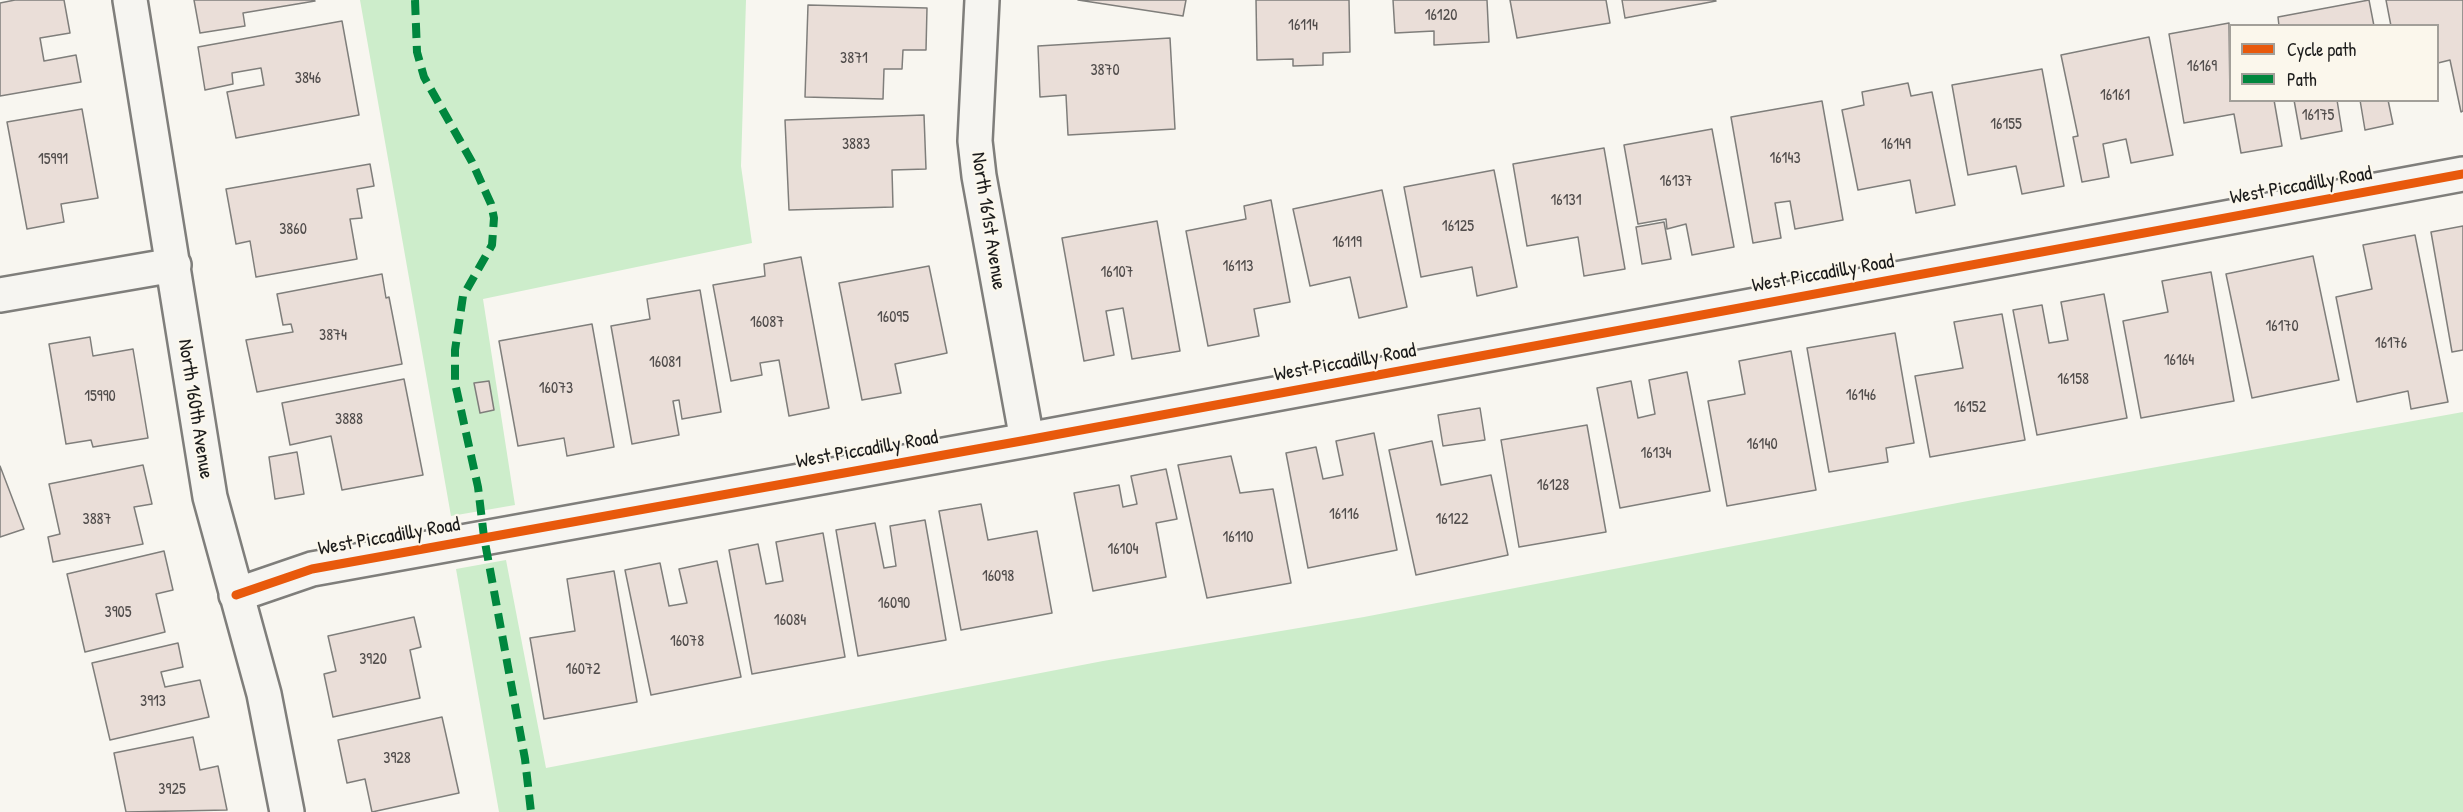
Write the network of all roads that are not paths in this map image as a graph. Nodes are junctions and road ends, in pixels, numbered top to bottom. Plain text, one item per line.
1 (130, 0) edge
2 (982, 0) edge
3 (2463, 174) edge
4 (174, 265) junction
5 (0, 296) edge
6 (1027, 440) junction
7 (236, 595) junction
8 (287, 812) edge

1 - 4 street, North 160th Avenue
2 - 6 street, North 161st Avenue
3 - 6 street, West Piccadilly Road
4 - 5 street
4 - 7 street, North 160th Avenue
6 - 7 street, West Piccadilly Road
7 - 8 street, North 160th Avenue

